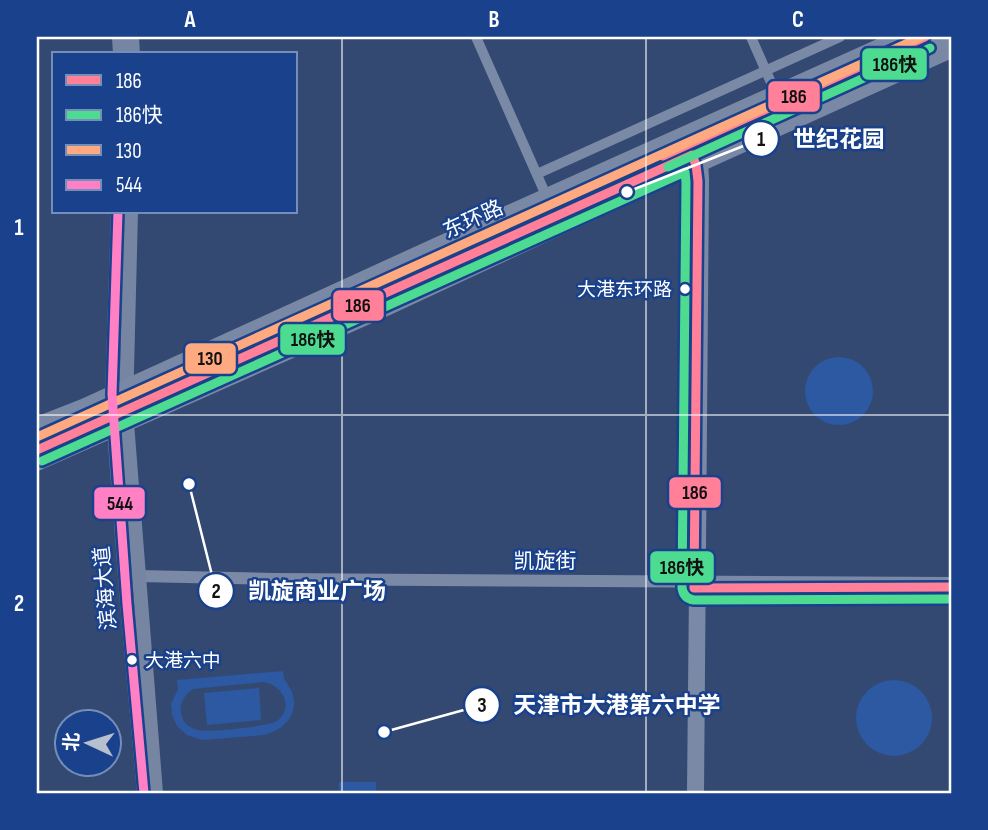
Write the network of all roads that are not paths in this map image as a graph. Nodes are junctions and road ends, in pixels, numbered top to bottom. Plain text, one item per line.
1 (476, 37) edge
2 (751, 37) edge
3 (840, 37) edge
4 (901, 37) edge
5 (925, 37) edge
6 (950, 37) edge
7 (951, 50) edge
8 (766, 70) junction
9 (780, 103) junction
10 (693, 149) junction
11 (537, 174) junction
12 (553, 212) junction
13 (118, 214) edge
14 (131, 214) edge
15 (119, 408) junction
16 (37, 425) edge
17 (37, 438) edge
18 (37, 450) edge
19 (37, 463) edge
20 (138, 580) junction
21 (698, 585) junction
22 (951, 585) edge
23 (144, 793) edge
24 (156, 793) edge
25 (692, 793) edge
26 (699, 793) edge

1 - 11 street
2 - 8 street
3 - 8 street
4 - 9 main road
5 - 9 highway, 东环路
6 - 9 highway, 东环路
7 - 10 main road
8 - 9 street
8 - 11 street
9 - 10 highway, 东环路
10 - 12 highway, 东环路
10 - 21 street
11 - 12 street
12 - 15 highway, 东环路
12 - 15 main road
13 - 15 main road, 滨海大道
14 - 15 main road, 滨海大道
15 - 16 main road
15 - 17 highway, 东环路
15 - 18 highway, 东环路
15 - 19 main road
15 - 20 main road, 滨海大道
15 - 23 main road, 滨海大道
20 - 21 street, 凯旋街
20 - 24 main road, 滨海大道
21 - 22 street, 凯旋街
21 - 25 street
21 - 26 street

